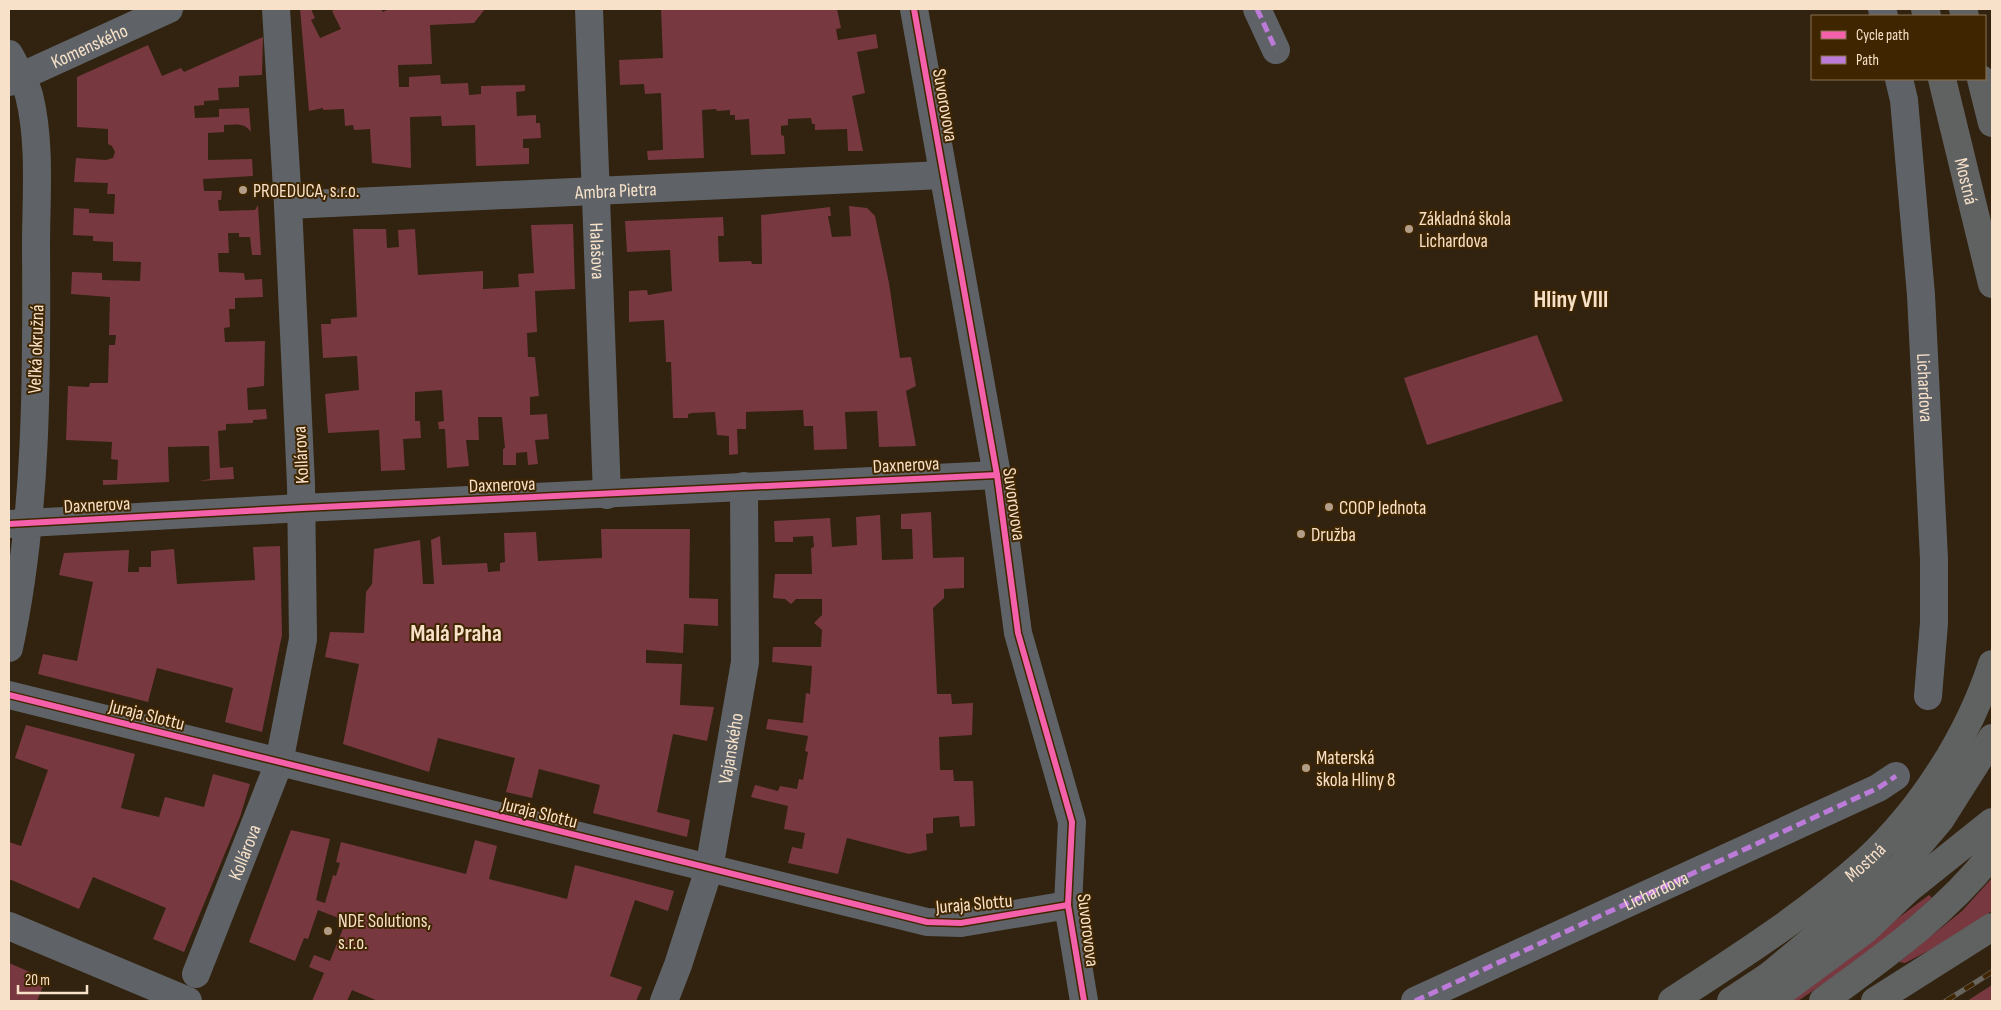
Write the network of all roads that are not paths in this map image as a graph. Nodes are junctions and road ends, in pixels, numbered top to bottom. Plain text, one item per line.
1 (169, 9) edge
2 (276, 9) edge
3 (589, 9) edge
4 (914, 9) edge
5 (1257, 9) edge
6 (1276, 50) dead end
7 (13, 71) edge
8 (1899, 80) edge
9 (1942, 80) edge
10 (1981, 80) edge
11 (1992, 124) edge
12 (943, 176) junction
13 (596, 192) junction
14 (288, 205) junction
15 (1992, 284) edge
16 (997, 475) junction
17 (744, 486) junction
18 (608, 495) junction
19 (302, 508) junction
20 (19, 524) edge
21 (9, 648) edge
22 (1992, 664) edge
23 (9, 695) edge
24 (1928, 696) dead end
25 (1992, 738) edge
26 (279, 763) junction
27 (1896, 776) dead end
28 (1992, 822) edge
29 (1992, 854) edge
30 (709, 869) junction
31 (1068, 905) junction
32 (9, 926) edge
33 (1992, 927) edge
34 (196, 974) dead end
35 (1769, 988) edge
36 (188, 1001) edge
37 (664, 1001) edge
38 (1084, 1001) edge
39 (1415, 1001) edge
40 (1672, 1001) edge
41 (1731, 1001) edge
42 (1822, 1001) edge
43 (1875, 1001) edge

1 - 7 street, Komenského
2 - 14 street, Kollárova
3 - 13 street, Halašova
4 - 12 street, Suvorovova
5 - 6 street
7 - 20 street, Veľká okružná
8 - 24 street, Lichardova
9 - 15 main road, Mostná
10 - 11 main road
12 - 13 street, Ambra Pietra
12 - 16 street, Suvorovova
13 - 14 street, Ambra Pietra
13 - 18 street, Halašova
14 - 19 street, Kollárova
16 - 17 street, Daxnerova
16 - 31 street, Suvorovova
17 - 18 street, Daxnerova
17 - 30 street, Vajanského
18 - 19 street, Daxnerova
19 - 20 street, Daxnerova
19 - 26 street, Kollárova
20 - 21 street, Veľká okružná
22 - 40 main road, Mostná
23 - 26 street, Juraja Slottu
25 - 35 main road
26 - 30 street, Juraja Slottu
26 - 34 street, Kollárova
27 - 39 street, Lichardova
28 - 35 main road
29 - 42 main road
30 - 31 street, Juraja Slottu
30 - 37 street, Vajanského
31 - 38 street, Suvorovova
32 - 36 street
33 - 43 main road
35 - 41 main road

